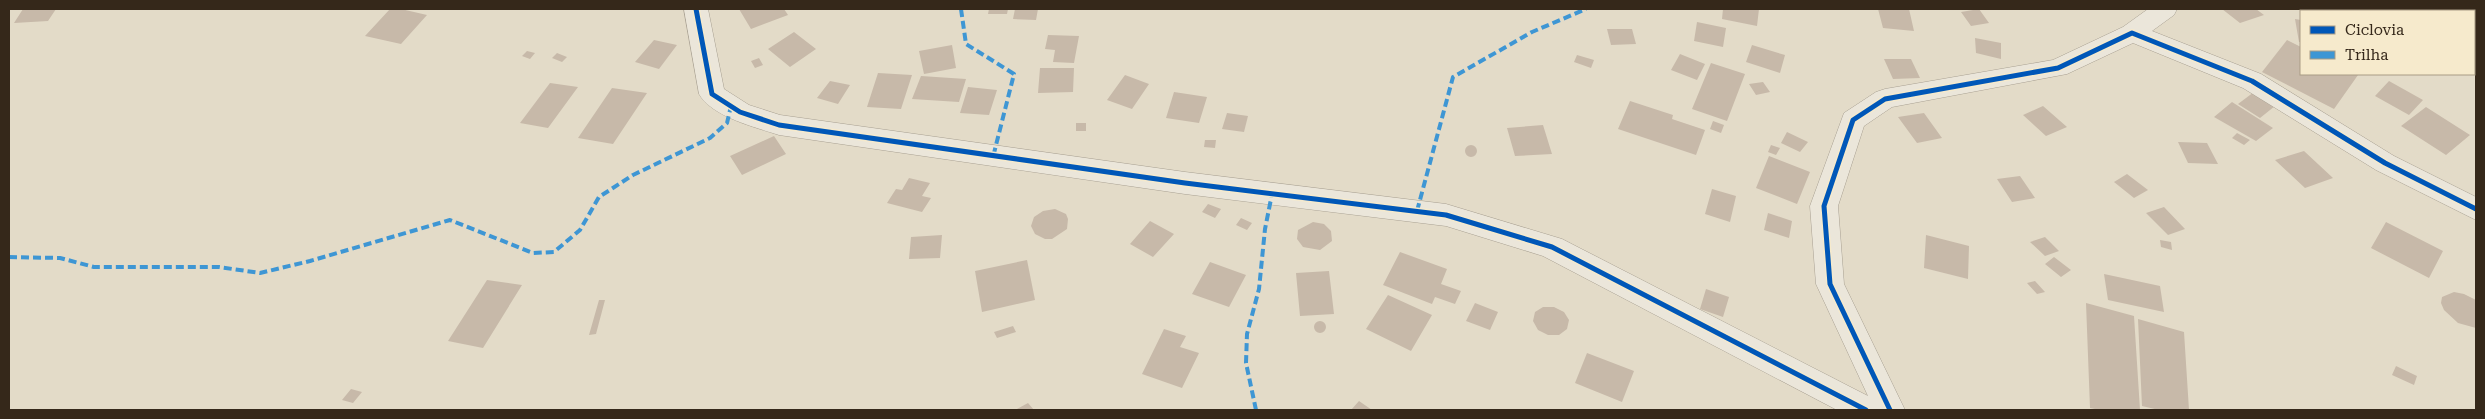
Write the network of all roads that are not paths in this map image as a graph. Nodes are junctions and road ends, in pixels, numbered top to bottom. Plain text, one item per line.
1 (696, 9) edge
2 (2165, 9) edge
3 (2132, 33) junction
4 (2476, 209) edge
5 (1866, 410) edge
6 (1890, 410) edge

1 - 5 street
2 - 3 street
3 - 4 street
3 - 6 street

